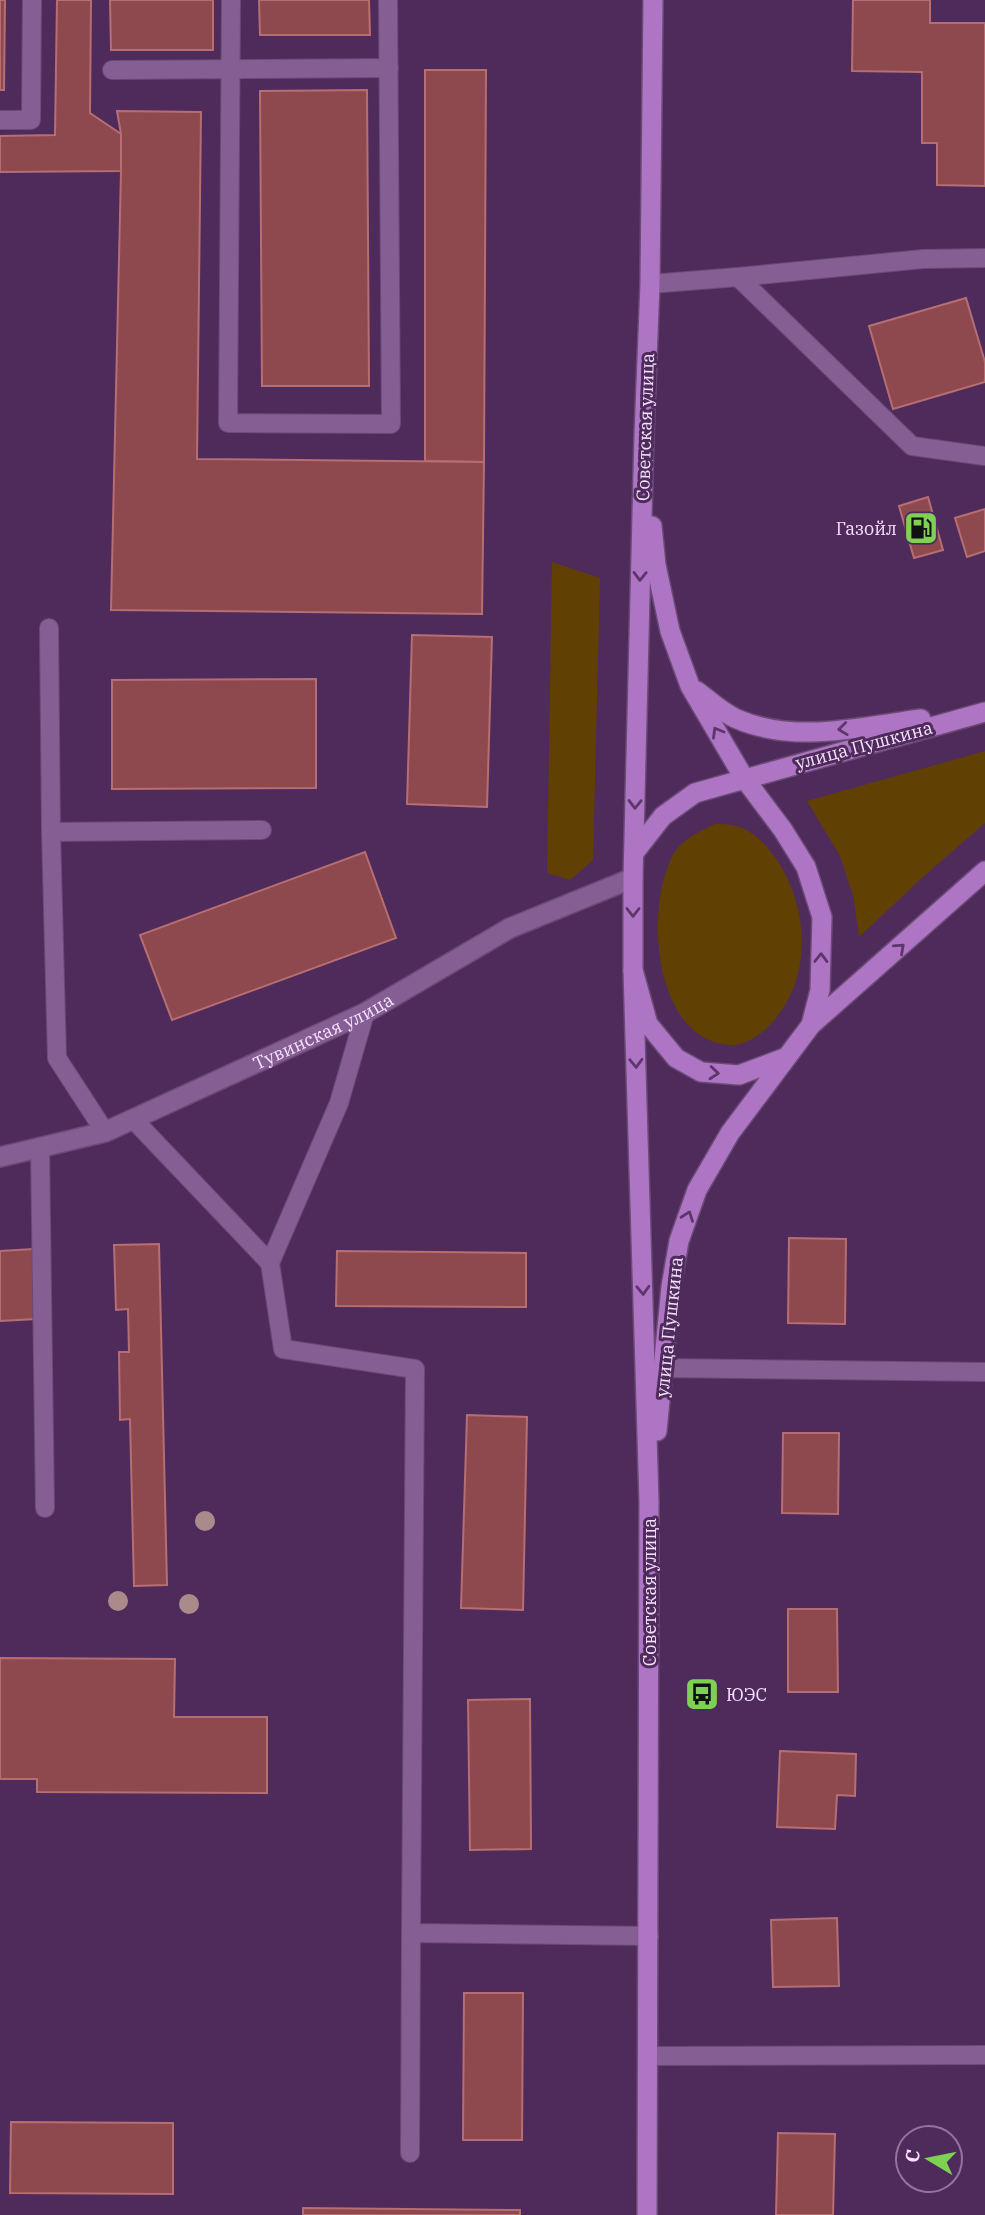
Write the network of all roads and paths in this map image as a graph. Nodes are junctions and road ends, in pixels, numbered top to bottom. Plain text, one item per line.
1 (32, 0) edge
2 (231, 0) edge
3 (388, 0) edge
4 (653, 0) edge
5 (388, 68) junction
6 (230, 69) junction
7 (112, 70) dead end
8 (0, 120) edge
9 (985, 258) edge
10 (738, 277) junction
11 (650, 284) junction
12 (644, 435) junction
13 (985, 456) edge
14 (49, 628) dead end
15 (690, 686) junction
16 (985, 711) edge
17 (744, 778) junction
18 (262, 830) dead end
19 (51, 832) junction
20 (634, 853) junction
21 (985, 871) edge
22 (633, 878) junction
23 (633, 970) junction
24 (365, 1013) junction
25 (811, 1025) junction
26 (787, 1057) junction
27 (133, 1119) junction
28 (105, 1132) junction
29 (40, 1148) junction
30 (0, 1157) edge
31 (270, 1264) junction
32 (664, 1368) junction
33 (985, 1372) edge
34 (649, 1502) junction
35 (45, 1508) dead end
36 (411, 1933) junction
37 (649, 1936) junction
38 (985, 2055) edge
39 (648, 2056) junction
40 (410, 2153) dead end
41 (647, 2215) edge

1 - 8 lane
2 - 6 lane
3 - 5 lane
4 - 11 main road, Советская улица
5 - 6 lane
5 - 6 lane
6 - 7 lane
9 - 10 lane
10 - 11 lane
10 - 13 lane
11 - 12 main road, Советская улица
12 - 15 main road
12 -> 20 main road, Советская улица
14 - 19 lane
16 -> 15 main road
17 -> 15 main road
16 - 17 main road, улица Пушкина
17 - 20 main road
25 -> 17 main road
18 - 19 lane
19 - 28 lane
20 - 22 main road
25 -> 21 main road
22 -> 23 main road
22 - 24 street, Тувинская улица
23 -> 26 main road
23 -> 34 main road, Советская улица
24 - 27 street, Тувинская улица
24 - 31 lane
25 - 26 main road
32 -> 26 main road, улица Пушкина
27 - 28 street, Тувинская улица
27 - 31 lane
28 - 29 street, Тувинская улица
29 - 30 street, Тувинская улица
29 - 35 lane
31 - 36 lane
32 - 33 lane
32 - 34 main road, улица Пушкина
34 - 37 main road, Советская улица
36 - 37 lane
36 - 40 lane
37 - 39 main road, Советская улица
38 - 39 lane
39 - 41 main road, Советская улица

